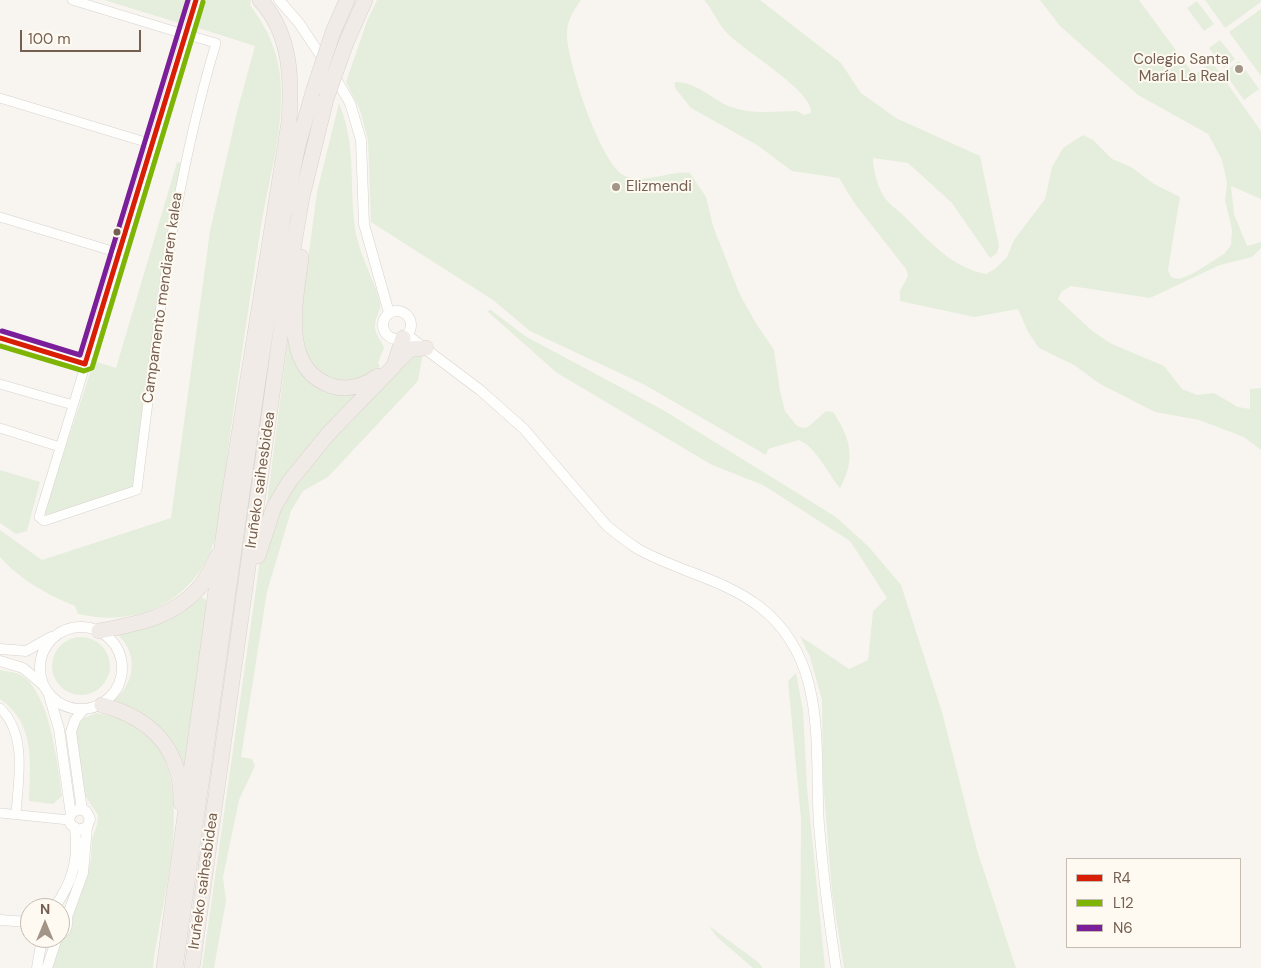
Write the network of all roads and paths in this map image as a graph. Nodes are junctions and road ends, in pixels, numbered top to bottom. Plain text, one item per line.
1 (72, 0) edge
2 (260, 0) edge
3 (279, 0) edge
4 (347, 0) edge
5 (365, 0) edge
6 (196, 2) edge
7 (186, 34) junction
8 (0, 98) edge
9 (308, 106) junction
10 (320, 121) junction
11 (152, 144) junction
12 (284, 154) junction
13 (0, 217) edge
14 (119, 253) junction
15 (393, 312) junction
16 (403, 335) junction
17 (0, 338) edge
18 (426, 348) junction
19 (396, 363) junction
20 (85, 364) junction
21 (448, 365) junction
22 (0, 384) edge
23 (73, 405) junction
24 (0, 428) edge
25 (60, 447) junction
26 (222, 547) junction
27 (99, 630) junction
28 (59, 633) junction
29 (0, 649) edge
30 (0, 661) edge
31 (232, 682) junction
32 (42, 684) junction
33 (49, 696) junction
34 (102, 705) junction
35 (0, 708) edge
36 (83, 710) junction
37 (82, 810) junction
38 (0, 813) edge
39 (16, 814) junction
40 (72, 821) junction
41 (87, 826) junction
42 (180, 850) junction
43 (60, 898) edge
44 (70, 900) edge
45 (0, 920) edge
46 (20, 921) edge
47 (40, 948) edge
48 (54, 948) edge
49 (37, 968) edge
50 (47, 968) edge
51 (164, 968) edge
52 (175, 968) edge
53 (192, 968) edge
54 (836, 968) edge

1 - 7 street
2 - 12 highway
3 - 15 street
4 - 9 highway, Iruñeko saihesbidea, bridge
5 - 10 highway, Iruñeko saihesbidea, bridge
6 - 7 street
7 - 11 street
7 - 25 street, Campamento mendiaren kalea
8 - 11 street
9 - 12 highway
9 - 52 highway, Iruñeko saihesbidea
10 - 16 highway
10 - 31 highway, Iruñeko saihesbidea
11 - 14 street
12 - 26 highway
13 - 14 street
14 - 20 street
15 - 16 street
15 - 16 street
16 - 18 street
16 - 19 highway
16 - 21 street
17 - 20 street
18 - 19 highway
18 - 21 street
19 - 31 highway
20 - 23 street
21 - 54 street
22 - 23 street
23 - 25 street
24 - 25 street
26 - 27 highway
26 - 42 highway
27 - 28 street
27 - 34 street
28 - 29 street
28 - 32 street
30 - 32 street
31 - 53 highway, Iruñeko saihesbidea
32 - 33 street
33 - 36 street
33 - 40 street
34 - 36 street
34 - 42 highway
35 - 39 street
36 - 37 street
37 - 40 street
37 - 41 street
38 - 39 street
39 - 40 street
40 - 41 street
40 - 43 street
41 - 44 street
42 - 51 highway
45 - 46 street
47 - 49 street
48 - 50 street

